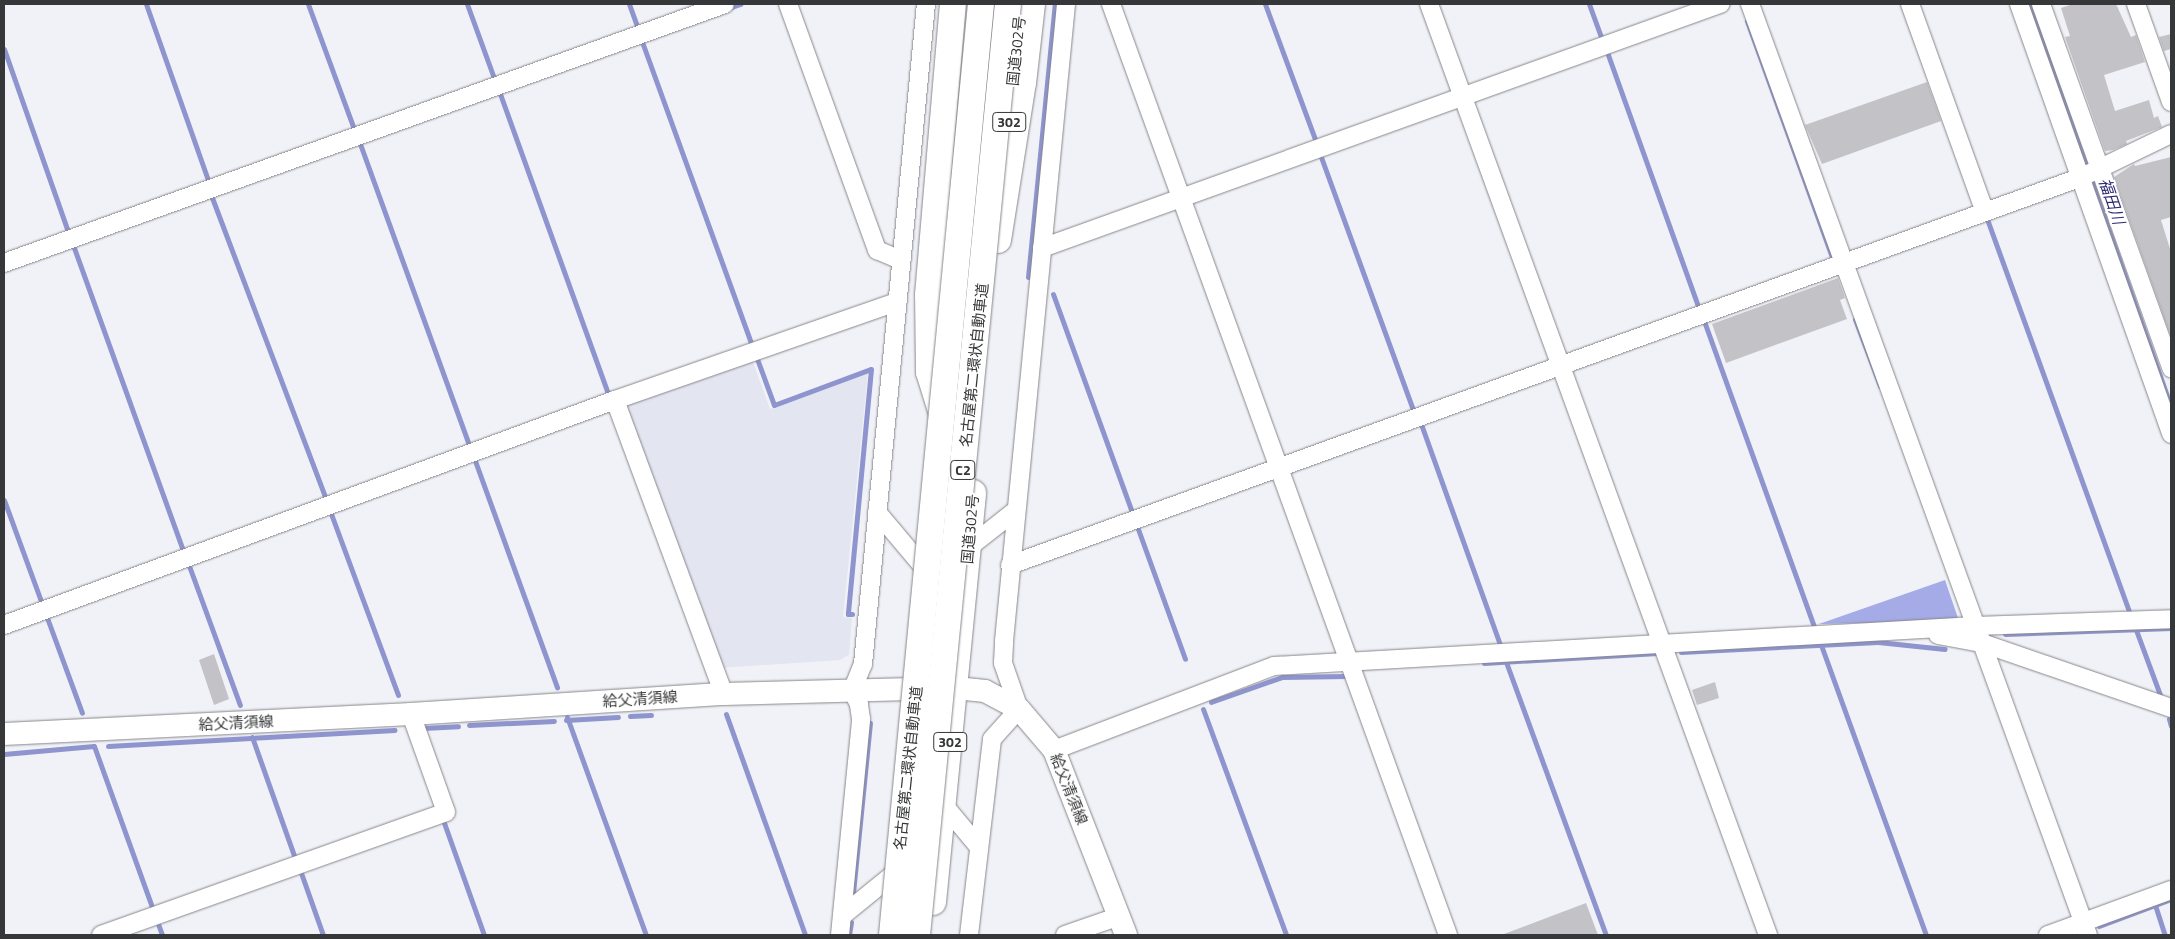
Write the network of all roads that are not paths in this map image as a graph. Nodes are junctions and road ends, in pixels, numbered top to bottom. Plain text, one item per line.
1 (725, 4) edge
2 (788, 4) edge
3 (926, 4) edge
4 (953, 4) edge
5 (982, 4) edge
6 (1008, 4) edge
7 (1021, 4) edge
8 (1032, 4) edge
9 (1066, 4) edge
10 (1111, 4) edge
11 (1429, 4) edge
12 (1720, 4) edge
13 (1750, 4) edge
14 (1910, 4) edge
15 (2019, 4) edge
16 (2041, 4) edge
17 (2136, 4) edge
18 (1462, 96) junction
19 (2171, 102) edge
20 (2171, 134) edge
21 (2090, 173) junction
22 (1182, 198) junction
23 (1985, 212) junction
24 (998, 240) junction
25 (1042, 248) junction
26 (901, 260) junction
27 (4, 263) edge
28 (1844, 263) junction
29 (897, 302) junction
30 (1560, 366) junction
31 (2171, 368) edge
32 (615, 400) junction
33 (2166, 402) edge
34 (2171, 434) edge
35 (1279, 468) junction
36 (973, 486) junction
37 (1015, 511) junction
38 (877, 512) junction
39 (968, 548) junction
40 (1010, 565) junction
41 (962, 613) junction
42 (2171, 619) edge
43 (4, 625) edge
44 (1975, 626) junction
45 (1914, 630) junction
46 (1982, 643) junction
47 (1663, 645) junction
48 (1348, 659) junction
49 (956, 688) junction
50 (852, 691) junction
51 (724, 694) junction
52 (2171, 708) edge
53 (1019, 709) junction
54 (410, 714) junction
55 (4, 734) edge
56 (1054, 750) junction
57 (943, 804) junction
58 (940, 836) junction
59 (978, 846) junction
60 (2171, 890) edge
61 (842, 916) junction
62 (1123, 926) edge
63 (2085, 929) edge
64 (101, 935) edge
65 (840, 935) edge
66 (892, 935) edge
67 (917, 935) edge
68 (930, 935) edge
69 (969, 935) edge
70 (1064, 935) edge
71 (1448, 935) edge
72 (1768, 935) edge
73 (2048, 935) edge

1 - 27 street
2 - 26 street
3 - 26 street
4 - 36 highway
5 - 66 highway, 名古屋第二環状自動車道 / C2, bridge
6 - 67 highway, 名古屋第二環状自動車道 / C2, bridge
7 - 24 highway, 国道302号 / 302
8 - 24 highway
9 - 25 street
10 - 22 street
11 - 18 street
12 - 18 street
13 - 28 street
14 - 23 street
15 - 21 street
16 - 21 street
17 - 19 street
18 - 22 street
18 - 30 street
20 - 21 street
21 - 23 street
21 - 31 street
21 - 33 street
22 - 25 street
22 - 35 street
23 - 28 street
24 - 36 highway, 国道302号 / 302
25 - 37 street
26 - 29 street
28 - 30 street
28 - 44 street
29 - 32 street
29 - 38 street
30 - 35 street
30 - 47 street
32 - 43 street
32 - 51 street
33 - 34 street
35 - 40 street
35 - 48 street
36 - 39 highway, 国道302号 / 302
37 - 39 street
37 - 40 street
38 - 41 street
38 - 50 street
39 - 41 highway, 国道302号 / 302
40 - 53 street
41 - 49 highway, 国道302号 / 302
42 - 44 street
44 - 45 street
44 - 46 street
45 - 46 street
45 - 47 street
46 - 52 street
46 - 63 street
47 - 48 street
47 - 72 street
48 - 56 street
48 - 71 street
49 - 50 main road, 給父清須線
49 - 53 main road, 給父清須線
49 - 57 highway, 国道302号 / 302
50 - 51 main road, 給父清須線
50 - 61 street
51 - 54 main road, 給父清須線
53 - 56 main road, 給父清須線
53 - 59 street
54 - 55 main road, 給父清須線
54 - 64 street
56 - 62 main road, 給父清須線
57 - 58 highway, 国道302号 / 302
57 - 59 street
58 - 61 street
58 - 68 highway, 国道302号 / 302
59 - 69 street
60 - 63 street
61 - 65 street
62 - 70 street
63 - 73 street

